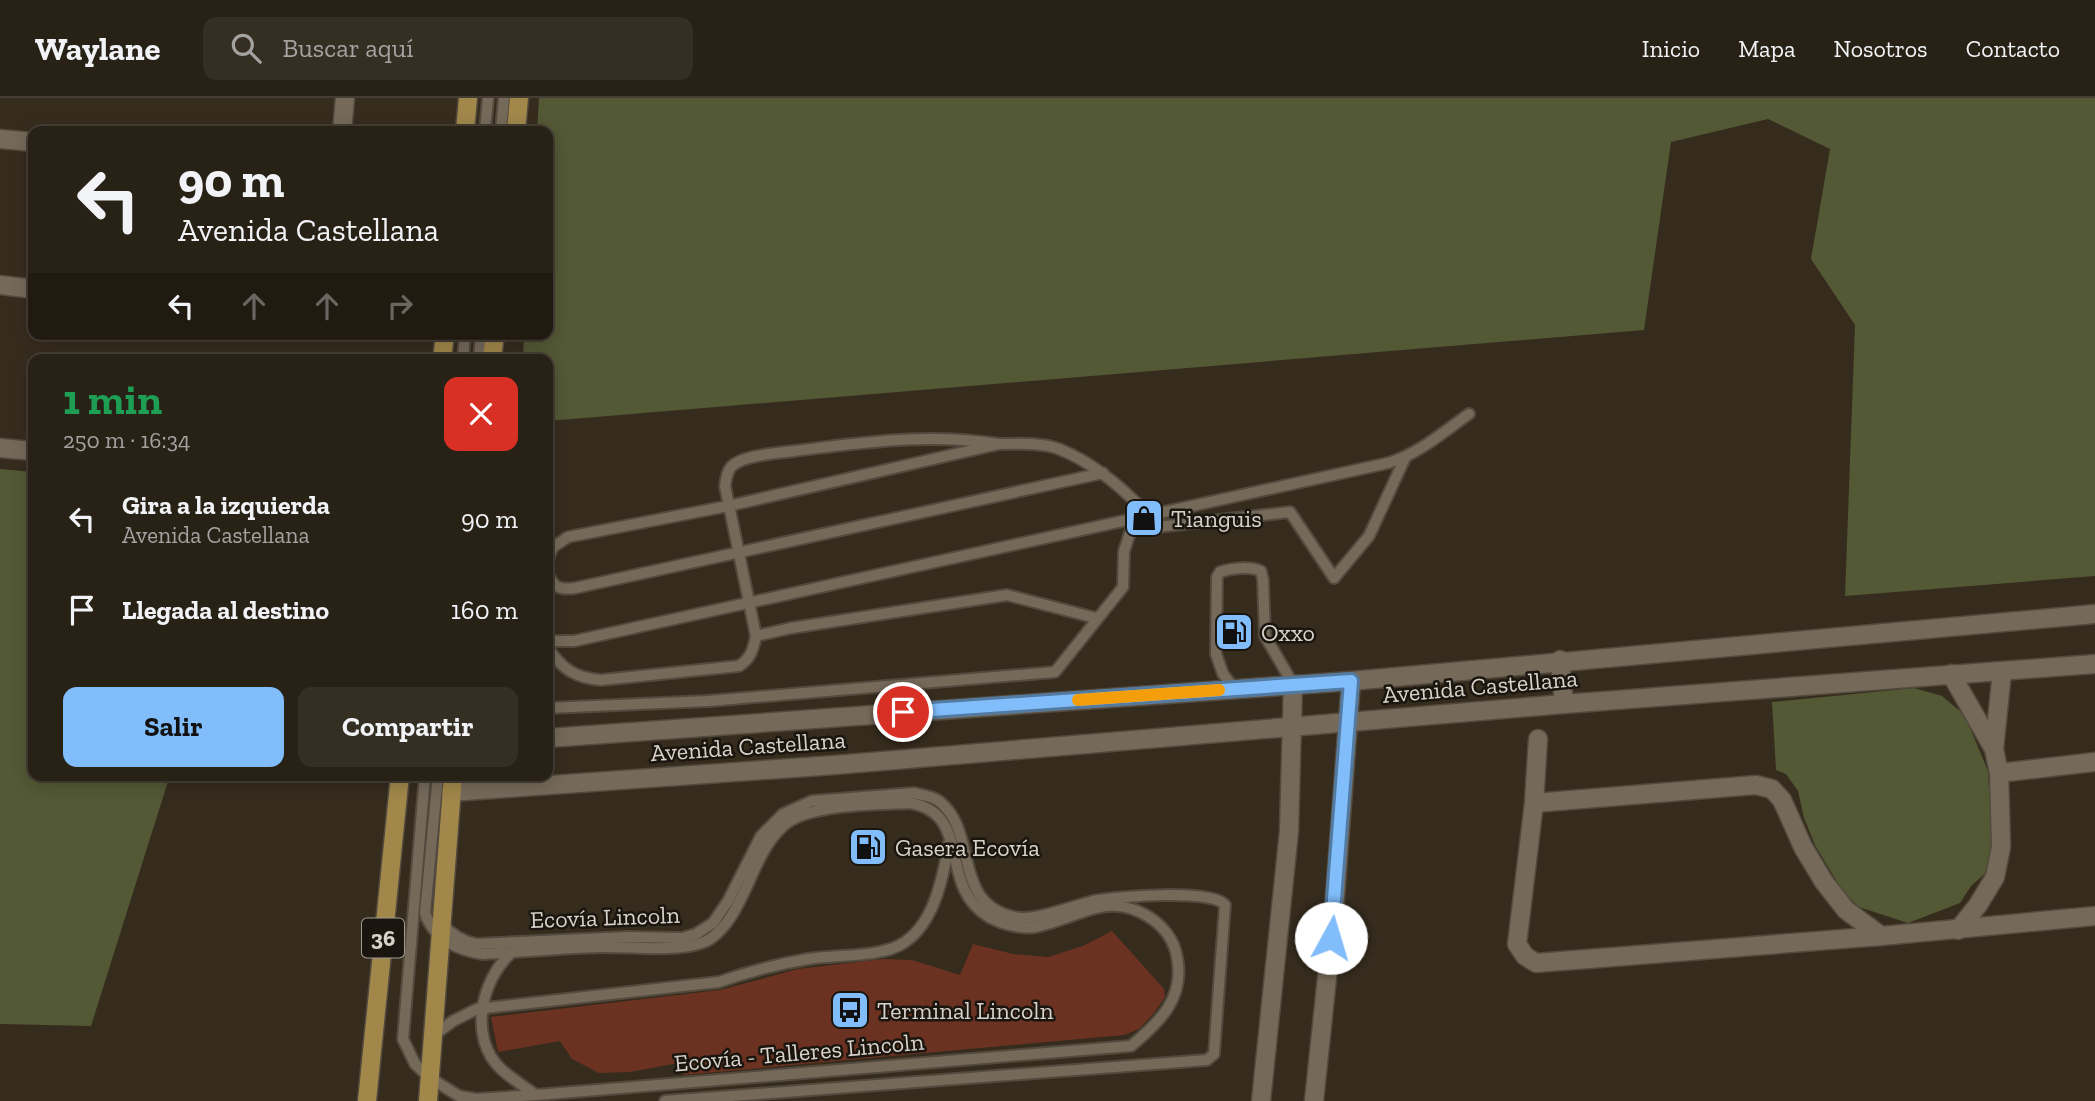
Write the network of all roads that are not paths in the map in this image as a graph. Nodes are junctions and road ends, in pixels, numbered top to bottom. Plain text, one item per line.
1 (345, 98) edge
2 (468, 98) edge
3 (488, 98) edge
4 (504, 98) edge
5 (519, 98) edge
6 (342, 126) edge
7 (465, 126) edge
8 (485, 126) edge
9 (501, 126) edge
10 (516, 126) edge
11 (0, 139) edge
12 (28, 142) edge
13 (0, 285) edge
14 (28, 288) edge
15 (1469, 414) dead end
16 (999, 443) junction
17 (0, 448) edge
18 (28, 451) edge
19 (1405, 458) junction
20 (1103, 474) junction
21 (728, 506) junction
22 (1147, 514) junction
23 (553, 548) edge
24 (737, 552) junction
25 (553, 584) edge
26 (750, 602) junction
27 (2095, 614) edge
28 (1096, 618) junction
29 (756, 636) junction
30 (553, 641) edge
31 (553, 653) edge
32 (1560, 660) junction
33 (2095, 664) edge
34 (2002, 672) junction
35 (1951, 674) junction
36 (1351, 681) junction
37 (1293, 684) junction
38 (1235, 688) junction
39 (1564, 704) junction
40 (553, 708) edge
41 (1347, 723) junction
42 (1293, 726) junction
43 (553, 738) edge
44 (1538, 739) dead end
45 (1994, 749) junction
46 (2095, 762) edge
47 (1999, 773) junction
48 (553, 779) edge
49 (399, 781) edge
50 (425, 781) edge
51 (437, 781) edge
52 (512, 781) edge
53 (452, 784) edge
54 (1534, 803) junction
55 (950, 816) junction
56 (950, 835) junction
57 (2095, 916) edge
58 (442, 929) junction
59 (1958, 930) junction
60 (1881, 936) junction
61 (511, 953) junction
62 (483, 1008) junction
63 (433, 1036) junction
64 (430, 1078) junction
65 (537, 1095) junction
66 (367, 1101) edge
67 (428, 1101) edge
68 (665, 1101) edge
69 (1261, 1101) edge
70 (1314, 1101) edge

1 - 6 street
2 - 7 main road
3 - 8 lane
4 - 9 lane
5 - 10 main road
11 - 12 street
13 - 14 street
15 - 19 lane
16 - 20 lane
16 - 21 lane
16 - 21 lane
17 - 18 street
19 - 22 lane
19 - 28 lane
20 - 22 lane
20 - 24 lane
21 - 23 lane
21 - 24 lane
22 - 26 lane
24 - 25 lane
24 - 26 lane
26 - 29 lane
26 - 30 lane
27 - 32 street, Avenida Castellana
28 - 29 lane
28 - 40 lane
29 - 31 lane
32 - 36 street, Avenida Castellana
32 - 39 street
33 - 34 street, Avenida Castellana
34 - 35 street, Avenida Castellana
34 - 45 street
35 - 39 street, Avenida Castellana
35 - 45 street
36 - 37 street, Avenida Castellana
36 - 41 street
37 - 38 street, Avenida Castellana
37 - 38 lane
37 - 42 street
38 - 43 street, Avenida Castellana
39 - 41 street, Avenida Castellana
41 - 42 street, Avenida Castellana
41 - 70 street
42 - 48 street, Avenida Castellana
42 - 69 street
44 - 54 street
45 - 47 street
46 - 47 street
47 - 59 street
49 - 66 main road, 36
50 - 64 lane
51 - 58 lane
52 - 53 street, Avenida Castellana
53 - 58 main road, 36
54 - 60 street
54 - 60 street
55 - 56 lane
55 - 58 lane, Ecovía Lincoln
55 - 68 lane, Ecovía Lincoln
56 - 61 lane, Ecovía - Talleres Lincoln
56 - 62 lane
56 - 65 lane, Ecovía - Talleres Lincoln
57 - 59 street
58 - 61 lane, Ecovía - Talleres Lincoln
58 - 63 main road, 36
59 - 60 street
61 - 62 lane
62 - 63 lane
62 - 65 lane
63 - 64 main road, 36
64 - 65 lane, Ecovía - Talleres Lincoln
64 - 67 main road, 36

